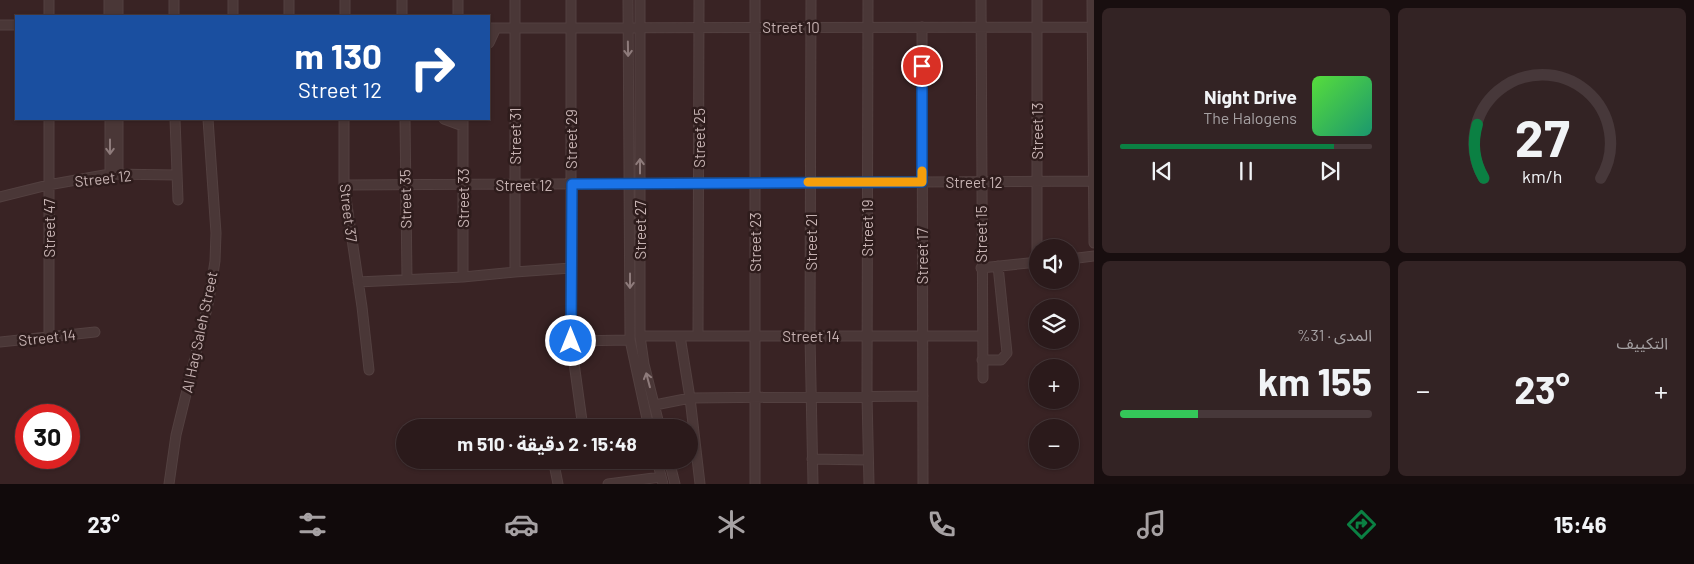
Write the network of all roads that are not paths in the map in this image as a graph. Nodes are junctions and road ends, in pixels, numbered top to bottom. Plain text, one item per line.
1 (49, 0) edge
2 (109, 0) edge
3 (118, 0) edge
4 (174, 0) edge
5 (233, 0) edge
6 (289, 0) edge
7 (345, 0) edge
8 (402, 0) edge
9 (458, 0) edge
10 (515, 0) edge
11 (570, 0) edge
12 (628, 0) edge
13 (640, 0) edge
14 (699, 0) edge
15 (755, 0) edge
16 (811, 0) edge
17 (868, 0) edge
18 (981, 0) edge
19 (1037, 0) edge
20 (1092, 0) edge
21 (49, 15) edge
22 (109, 15) edge
23 (118, 15) edge
24 (174, 15) edge
25 (233, 15) edge
26 (289, 15) edge
27 (345, 15) edge
28 (402, 15) edge
29 (458, 15) edge
30 (0, 25) edge
31 (15, 25) edge
32 (811, 27) junction
33 (868, 27) junction
34 (922, 27) junction
35 (981, 27) junction
36 (1037, 27) junction
37 (1093, 27) edge
38 (492, 28) edge
39 (515, 28) junction
40 (571, 28) junction
41 (628, 28) junction
42 (699, 28) junction
43 (755, 28) junction
44 (640, 29) junction
45 (49, 120) edge
46 (110, 120) edge
47 (118, 120) edge
48 (175, 120) edge
49 (208, 120) edge
50 (344, 120) edge
51 (404, 120) edge
52 (450, 120) edge
53 (463, 122) edge
54 (114, 174) junction
55 (177, 176) junction
56 (1037, 181) junction
57 (1093, 181) edge
58 (699, 182) junction
59 (755, 182) junction
60 (811, 182) junction
61 (867, 182) junction
62 (922, 182) junction
63 (981, 182) junction
64 (572, 184) junction
65 (630, 184) junction
66 (640, 184) junction
67 (48, 185) junction
68 (404, 185) junction
69 (463, 185) junction
70 (515, 185) junction
71 (344, 186) junction
72 (0, 198) edge
73 (178, 200) dead end
74 (1037, 239) edge
75 (1094, 243) edge
76 (1094, 256) edge
77 (1079, 258) edge
78 (1029, 263) edge
79 (998, 266) junction
80 (571, 268) junction
81 (981, 268) junction
82 (515, 272) junction
83 (463, 278) junction
84 (407, 279) junction
85 (358, 282) junction
86 (95, 332) dead end
87 (49, 336) junction
88 (640, 336) junction
89 (680, 336) junction
90 (698, 336) junction
91 (755, 336) junction
92 (810, 336) junction
93 (867, 336) junction
94 (923, 336) junction
95 (982, 336) junction
96 (630, 340) junction
97 (571, 341) junction
98 (0, 342) edge
99 (982, 360) junction
100 (368, 370) dead end
101 (983, 378) dead end
102 (811, 396) junction
103 (867, 396) junction
104 (923, 396) junction
105 (754, 397) junction
106 (690, 398) junction
107 (654, 405) junction
108 (582, 419) edge
109 (647, 419) edge
110 (658, 419) edge
111 (812, 459) junction
112 (868, 460) junction
113 (555, 469) edge
114 (671, 469) edge
115 (662, 480) edge
116 (169, 484) edge
117 (558, 484) edge
118 (608, 484) edge
119 (675, 484) edge
120 (700, 484) edge
121 (756, 484) edge
122 (813, 484) edge
123 (869, 484) edge
124 (923, 484) edge

1 - 21 street
2 - 22 street
3 - 23 street
4 - 24 street
5 - 25 street
6 - 26 street
7 - 27 street
8 - 28 street
9 - 29 street
10 - 39 street, Street 31
11 - 40 street, Street 29
12 - 41 street, Street 27
13 - 44 street, Street 27
14 - 42 street, Street 25
15 - 43 street, Street 23
16 - 32 street, Street 21
17 - 33 street, Street 19
18 - 35 street, Street 15
19 - 36 street, Street 13
20 - 37 street
30 - 31 street
32 - 33 street, Street 10
32 - 43 street, Street 10
32 - 60 street, Street 21
33 - 34 street, Street 10
33 - 61 street, Street 19
34 - 35 street, Street 10
34 - 62 street, Street 17
35 - 36 street, Street 10
35 - 63 street, Street 15
36 - 37 street, Street 10
36 - 56 street, Street 13
37 - 57 street
38 - 39 street, Street 10
39 - 40 street, Street 10
39 - 70 street, Street 31
40 - 41 street, Street 10
40 - 64 street, Street 29
41 - 44 street, Street 10
41 -> 65 street, Street 27
42 - 43 street, Street 10
42 - 44 street, Street 10
42 - 58 street, Street 25
43 - 59 street, Street 23
66 -> 44 street, Street 27
45 - 67 street, Street 47
46 -> 54 street
47 - 54 street
48 - 55 street
49 - 116 street, Al Hag Saleh Street
50 - 71 street, Street 37
51 - 68 street, Street 35
52 - 53 street
53 - 69 street, Street 33
54 - 55 street, Street 12
54 - 67 street, Street 12
55 - 73 street
56 - 57 street, Street 12
56 - 63 street, Street 12
56 - 74 street, Street 13
57 - 75 street
58 - 59 street, Street 12
58 - 66 street, Street 12
58 - 90 street, Street 25
59 - 60 street, Street 12
59 - 91 street, Street 23
60 - 61 street, Street 12
60 - 92 street, Street 21
61 - 62 street, Street 12
61 - 93 street, Street 19
62 - 63 street, Street 12
62 - 94 street, Street 17
63 - 81 street, Street 15
64 - 65 street, Street 12
64 - 70 street, Street 12
64 - 80 street, Street 29
65 - 66 street, Street 12
65 -> 96 street, Street 27
66 - 88 street, Street 27
67 - 72 street, Street 12
67 - 87 street, Street 47
68 - 69 street, Street 12
68 - 71 street, Street 12
68 - 84 street, Street 35
69 - 70 street, Street 12
69 - 83 street, Street 33
70 - 82 street, Street 31
71 - 85 street, Street 37
76 - 77 street
78 - 79 street
79 - 81 street
79 - 99 street
80 - 82 street
80 - 97 street, Street 29
81 - 95 street, Street 15
82 - 83 street
83 - 84 street
84 - 85 street
85 - 100 street, Street 37
86 - 87 street, Street 14
87 - 98 street, Street 14
88 - 89 street, Street 14
107 -> 88 street, Street 27
89 - 90 street, Street 14
89 - 106 street
90 - 91 street, Street 14
91 - 92 street, Street 14
91 - 105 street, Street 23
92 - 93 street, Street 14
92 - 102 street, Street 21
93 - 94 street, Street 14
93 - 103 street, Street 19
94 - 95 street, Street 14
94 - 104 street, Street 17
95 - 99 street, Street 15
96 - 97 street
96 - 109 street, Street 27
97 - 108 street, Street 29
99 - 101 street, Street 15
102 - 103 street
102 - 105 street
102 - 111 street, Street 21
103 - 104 street
103 - 112 street, Street 19
104 - 124 street, Street 17
105 - 106 street
105 - 121 street, Street 23
106 - 107 street
106 - 120 street
107 - 110 street, Street 27
111 - 112 street
111 - 122 street, Street 21
112 - 123 street, Street 19
113 - 117 street
114 - 119 street
115 - 118 street

